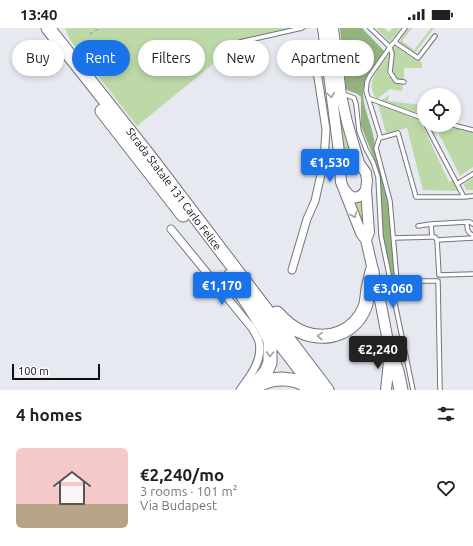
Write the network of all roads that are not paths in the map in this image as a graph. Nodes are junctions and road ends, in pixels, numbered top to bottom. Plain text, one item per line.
1 (40, 28) edge
2 (48, 28) edge
3 (302, 28) edge
4 (323, 28) edge
5 (333, 28) edge
6 (370, 28) edge
7 (405, 28) edge
8 (435, 36) dead end
9 (249, 40) edge
10 (325, 40) edge
11 (396, 40) junction
12 (390, 47) junction
13 (318, 76) edge
14 (329, 76) edge
15 (404, 82) dead end
16 (341, 95) junction
17 (368, 98) junction
18 (417, 117) edge
19 (461, 127) edge
20 (473, 130) edge
21 (430, 132) edge
22 (380, 138) junction
23 (360, 163) junction
24 (340, 171) junction
25 (473, 174) edge
26 (457, 184) junction
27 (344, 189) junction
28 (366, 190) junction
29 (464, 196) junction
30 (473, 196) edge
31 (467, 222) junction
32 (431, 224) junction
33 (473, 224) edge
34 (418, 226) dead end
35 (171, 229) dead end
36 (473, 235) edge
37 (432, 237) junction
38 (394, 238) junction
39 (473, 238) edge
40 (366, 240) junction
41 (437, 240) junction
42 (224, 254) junction
43 (292, 270) dead end
44 (227, 271) junction
45 (372, 271) junction
46 (473, 274) edge
47 (439, 275) junction
48 (438, 280) junction
49 (390, 352) junction
50 (240, 390) edge
51 (251, 390) edge
52 (311, 390) edge
53 (316, 390) edge
54 (328, 390) edge
55 (386, 390) edge
56 (401, 390) edge
57 (413, 390) edge
58 (440, 390) edge

1 - 44 highway, Strada Statale 131 Carlo Felice
2 - 42 highway, Strada Statale 131 Carlo Felice
3 - 9 lane
4 - 10 main road
5 - 16 main road
6 - 12 lane
7 - 11 lane
8 - 11 lane
11 - 12 lane
12 - 15 lane
12 - 17 lane
13 - 43 street
14 -> 24 main road
16 - 23 main road
16 - 57 lane
17 - 18 lane
17 - 22 lane
19 - 20 lane
21 - 26 lane
22 - 29 lane
22 - 38 lane
23 - 24 main road
23 - 28 main road
24 - 27 main road
25 - 26 lane
26 - 29 lane
27 - 28 main road
27 -> 40 main road
28 - 40 main road
29 - 30 lane
31 - 32 lane
31 - 33 lane
31 - 36 lane
32 - 34 lane
32 - 37 lane
35 - 50 street
37 - 38 lane
37 - 41 lane
38 - 48 lane
39 - 41 lane
40 - 45 main road
41 - 47 lane
45 -> 42 highway
42 - 54 highway, Strada Statale 131 Carlo Felice
44 -> 51 highway
44 - 53 highway, Strada Statale 131 Carlo Felice
45 - 49 main road
46 - 47 lane
47 - 48 lane
48 - 58 lane
49 - 55 main road
49 - 56 highway
51 - 52 highway

